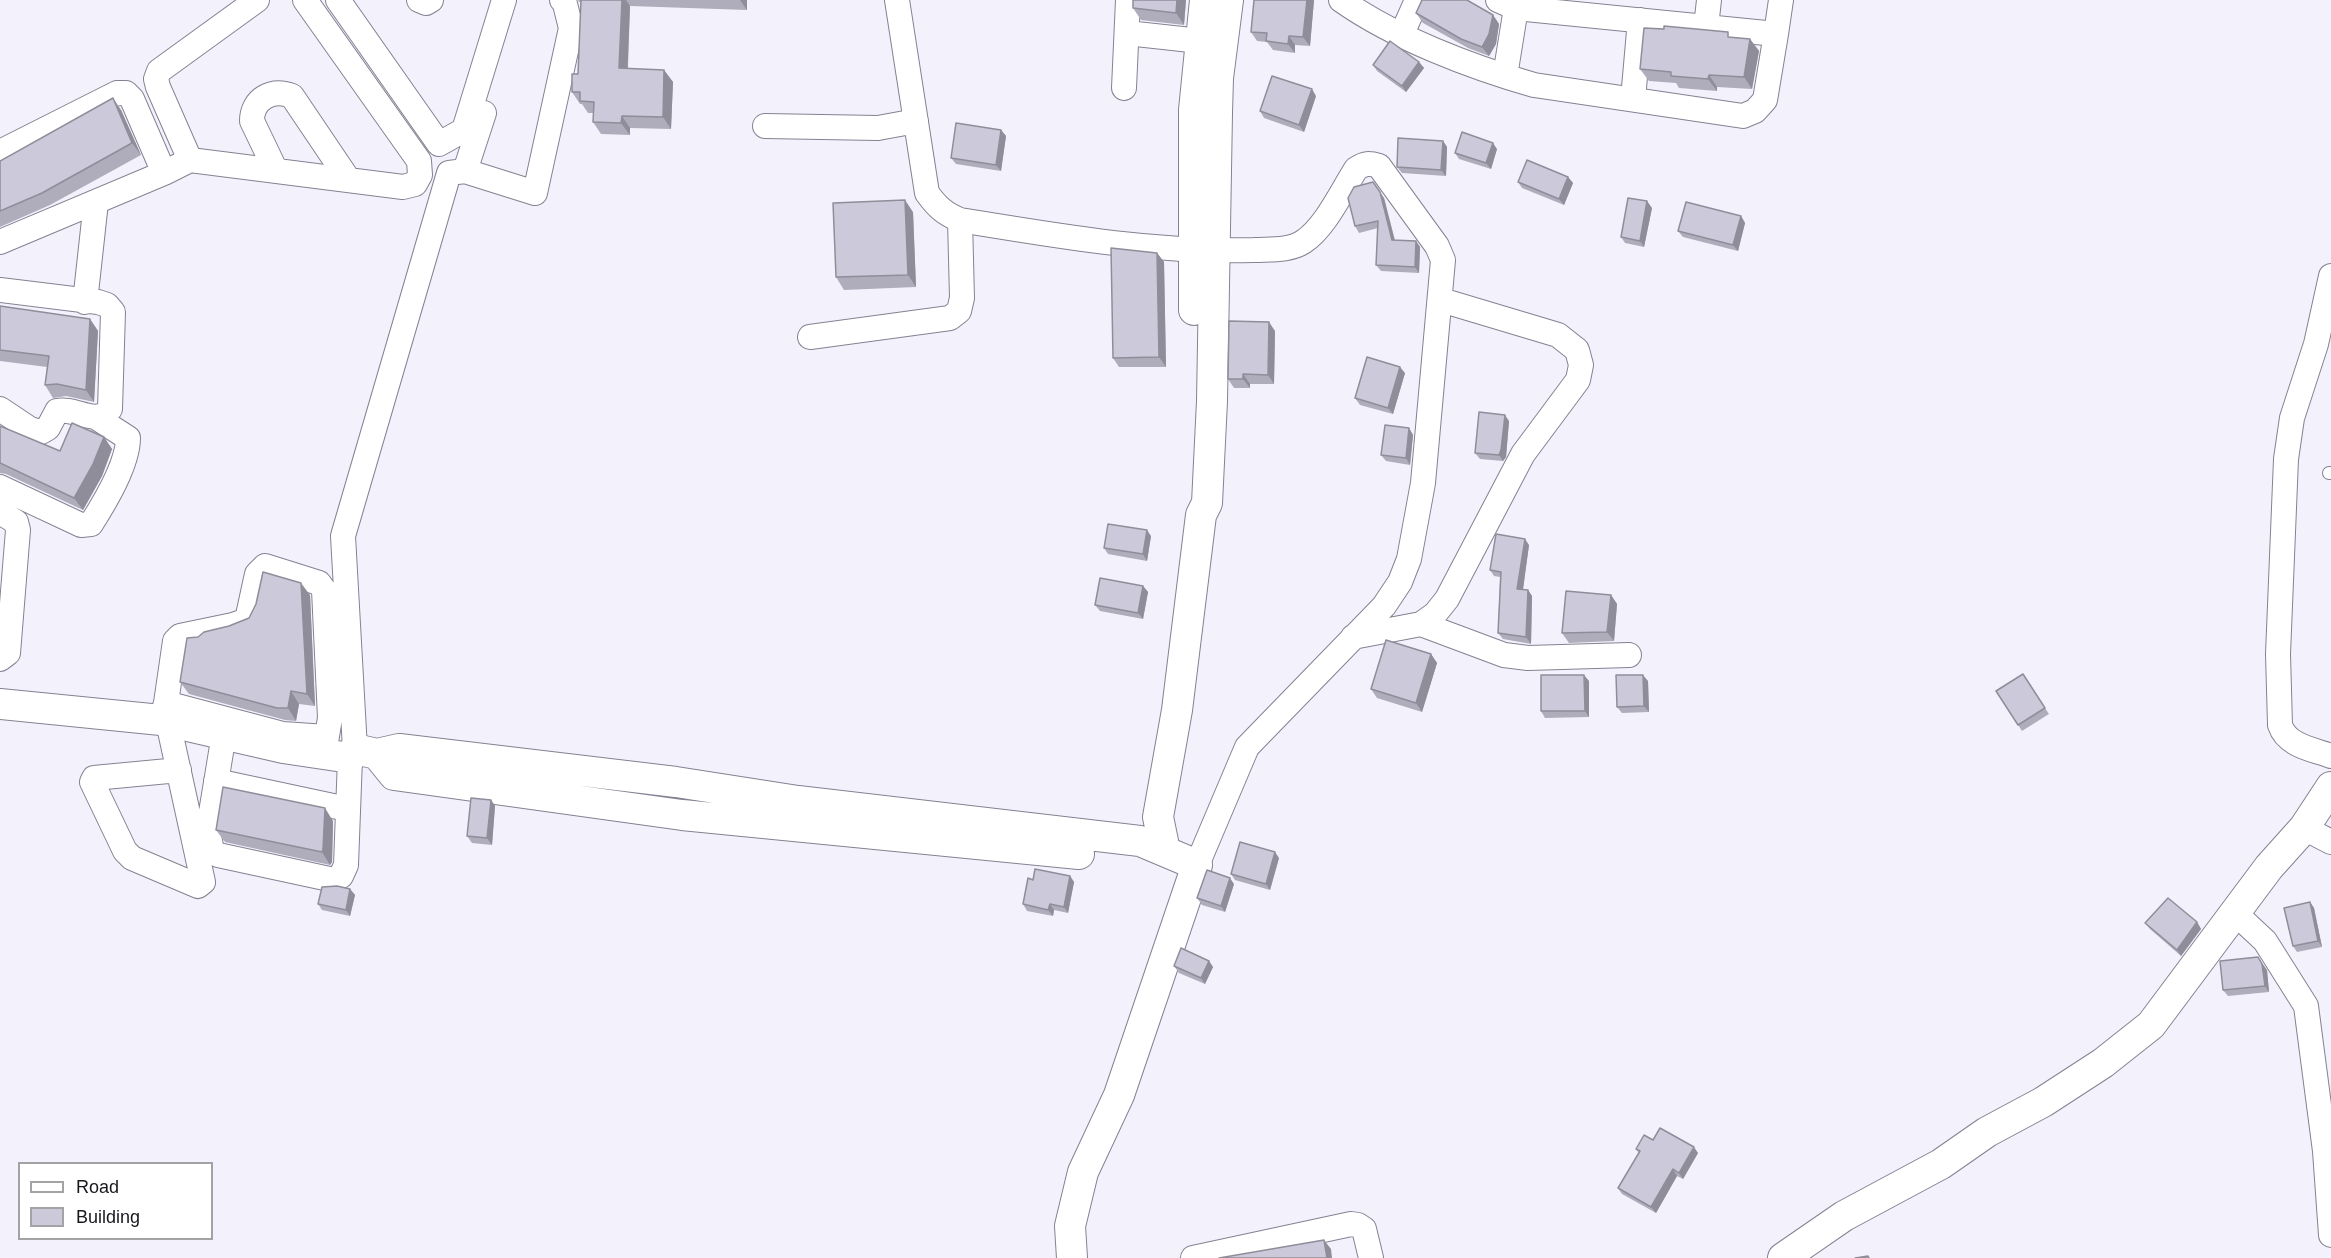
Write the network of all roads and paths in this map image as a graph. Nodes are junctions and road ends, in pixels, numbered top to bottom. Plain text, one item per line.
1 (256, 0) edge
2 (305, 0) edge
3 (338, 0) edge
4 (419, 0) edge
5 (431, 0) edge
6 (504, 0) edge
7 (521, 0) edge
8 (562, 0) edge
9 (897, 0) edge
10 (1205, 0) edge
11 (1228, 0) edge
12 (1341, 0) edge
13 (1417, 0) edge
14 (1709, 0) edge
15 (1781, 0) edge
16 (1124, 2) edge
17 (1507, 4) edge
18 (1640, 20) junction
19 (1706, 27) junction
20 (1127, 33) junction
21 (1402, 34) junction
22 (1776, 34) junction
23 (1200, 41) junction
24 (1505, 76) junction
25 (1124, 88) dead end
26 (1633, 99) junction
27 (1205, 112) junction
28 (916, 121) junction
29 (765, 126) dead end
30 (0, 152) edge
31 (190, 160) junction
32 (275, 169) junction
33 (465, 171) junction
34 (165, 173) junction
35 (348, 179) junction
36 (96, 202) junction
37 (960, 220) junction
38 (0, 242) edge
39 (1204, 250) junction
40 (2331, 276) edge
41 (0, 290) edge
42 (1441, 300) junction
43 (85, 302) junction
44 (810, 337) dead end
45 (0, 410) edge
46 (97, 418) junction
47 (0, 488) edge
48 (0, 513) edge
49 (1421, 624) junction
50 (1353, 638) junction
51 (1629, 655) dead end
52 (0, 659) edge
53 (0, 704) edge
54 (165, 715) junction
55 (224, 734) junction
56 (346, 751) junction
57 (2331, 756) edge
58 (179, 770) junction
59 (216, 781) junction
60 (2331, 787) edge
61 (347, 809) junction
62 (2304, 828) junction
63 (2331, 842) edge
64 (1165, 851) junction
65 (1197, 865) junction
66 (2235, 913) junction
67 (2331, 1235) edge
68 (1072, 1258) edge
69 (1193, 1258) edge
70 (1371, 1258) edge
71 (1783, 1258) edge

1 - 31 street
2 - 35 street
3 - 6 street
4 - 5 street
7 - 33 street
8 - 33 street
9 - 28 street
10 - 23 street
11 - 27 street
12 - 21 street
13 - 21 street
14 - 19 street
15 - 22 street
16 - 20 street
17 - 18 street
17 - 24 street
18 - 19 street
18 - 26 street
19 - 22 street
20 - 23 street
20 - 25 street
21 - 24 street
22 - 26 street
23 - 27 street
24 - 26 street
27 - 39 street
28 - 29 street
28 - 37 street
30 - 34 street
31 - 32 street
31 - 34 street
32 - 35 street
32 - 35 street
33 - 56 street
34 - 36 street
36 - 38 street
36 - 43 street
37 - 39 street
37 - 44 street
39 - 42 street
39 - 64 street
40 - 57 street
41 - 43 street
42 - 49 street
42 - 50 street
43 - 46 street
45 - 46 street
46 - 47 street
48 - 52 street
49 - 50 street
49 - 51 street
50 - 65 street
53 - 54 street
54 - 55 street
54 - 56 street
54 - 56 street
54 - 58 street
55 - 56 street
55 - 59 street
56 - 61 street
56 - 64 street
58 - 58 street
59 - 61 street
59 - 61 street
60 - 62 street
62 - 63 street
62 - 66 street
64 - 65 street
65 - 68 street
66 - 67 street
66 - 71 street
69 - 70 street

